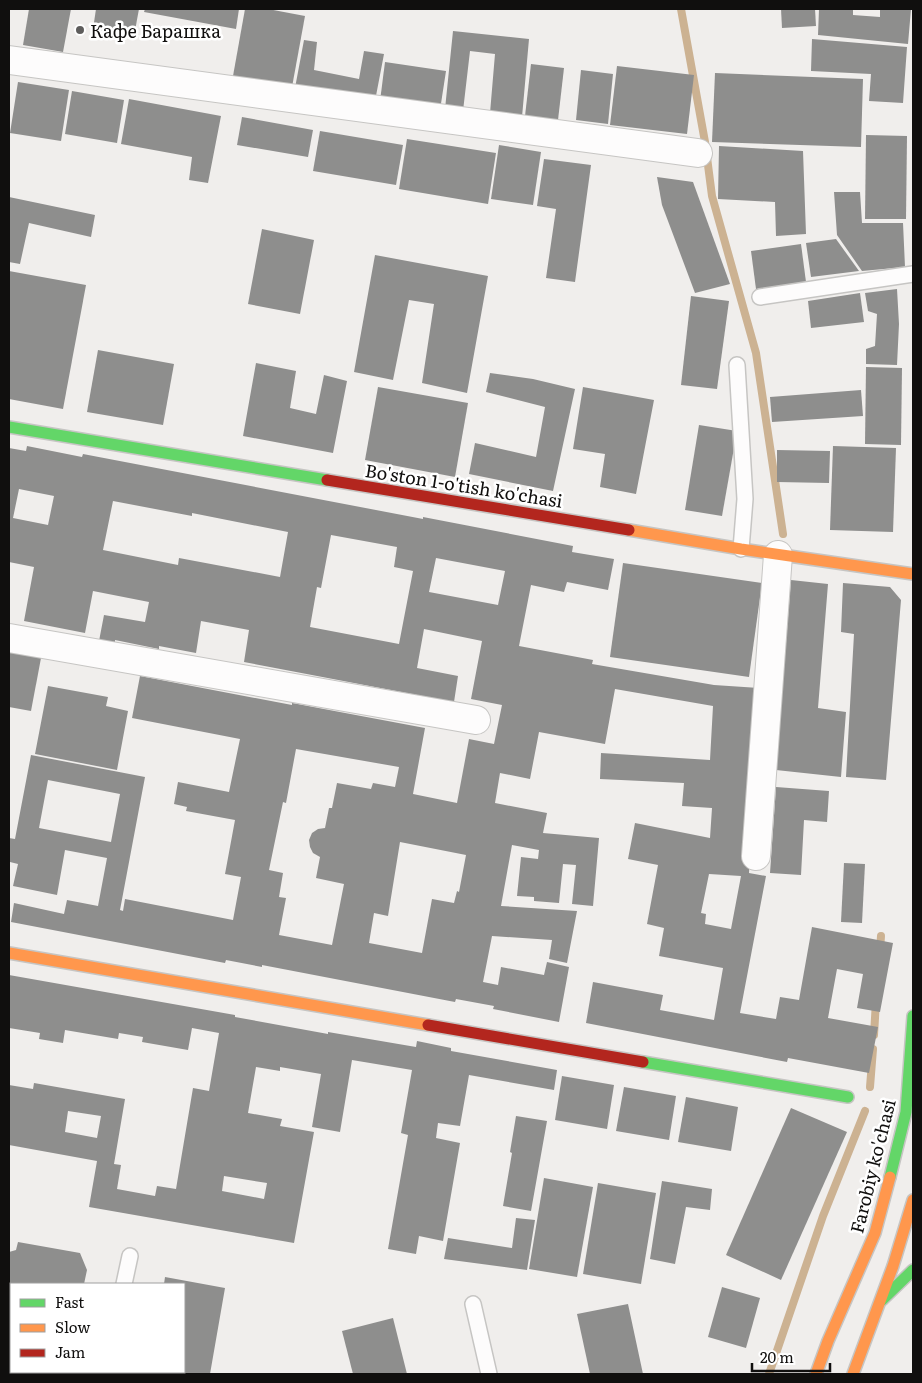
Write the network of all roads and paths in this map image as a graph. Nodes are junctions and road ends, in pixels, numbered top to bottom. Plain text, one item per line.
1 (9, 60) edge
2 (698, 153) dead end
3 (913, 274) edge
4 (760, 297) dead end
5 (737, 365) dead end
6 (9, 427) edge
7 (741, 549) junction
8 (778, 555) junction
9 (913, 574) edge
10 (9, 638) edge
11 (476, 720) dead end
12 (756, 856) dead end
13 (9, 953) edge
14 (913, 1016) edge
15 (848, 1097) dead end
16 (913, 1200) edge
17 (899, 1213) edge
18 (888, 1238) junction
19 (913, 1244) edge
20 (130, 1256) dead end
21 (913, 1270) edge
22 (124, 1283) edge
23 (882, 1300) junction
24 (473, 1304) dead end
25 (489, 1374) edge
26 (816, 1374) edge
27 (853, 1374) edge

1 - 2 street
3 - 4 lane
5 - 7 lane
6 - 7 street, Bo'ston 1-o'tish ko'chasi
7 - 8 street, Bo'ston 1-o'tish ko'chasi
8 - 9 street, Bo'ston 1-o'tish ko'chasi
8 - 12 street
10 - 11 street
13 - 15 street
14 - 17 street, Farobiy ko'chasi
16 - 17 street, Farobiy ko'chasi
17 - 18 street, Farobiy ko'chasi
17 - 18 street, Farobiy ko'chasi
18 - 19 street
18 - 23 street, Farobiy ko'chasi
18 - 26 street, Farobiy ko'chasi
20 - 22 lane
21 - 23 street
23 - 27 street, Farobiy ko'chasi
24 - 25 lane

